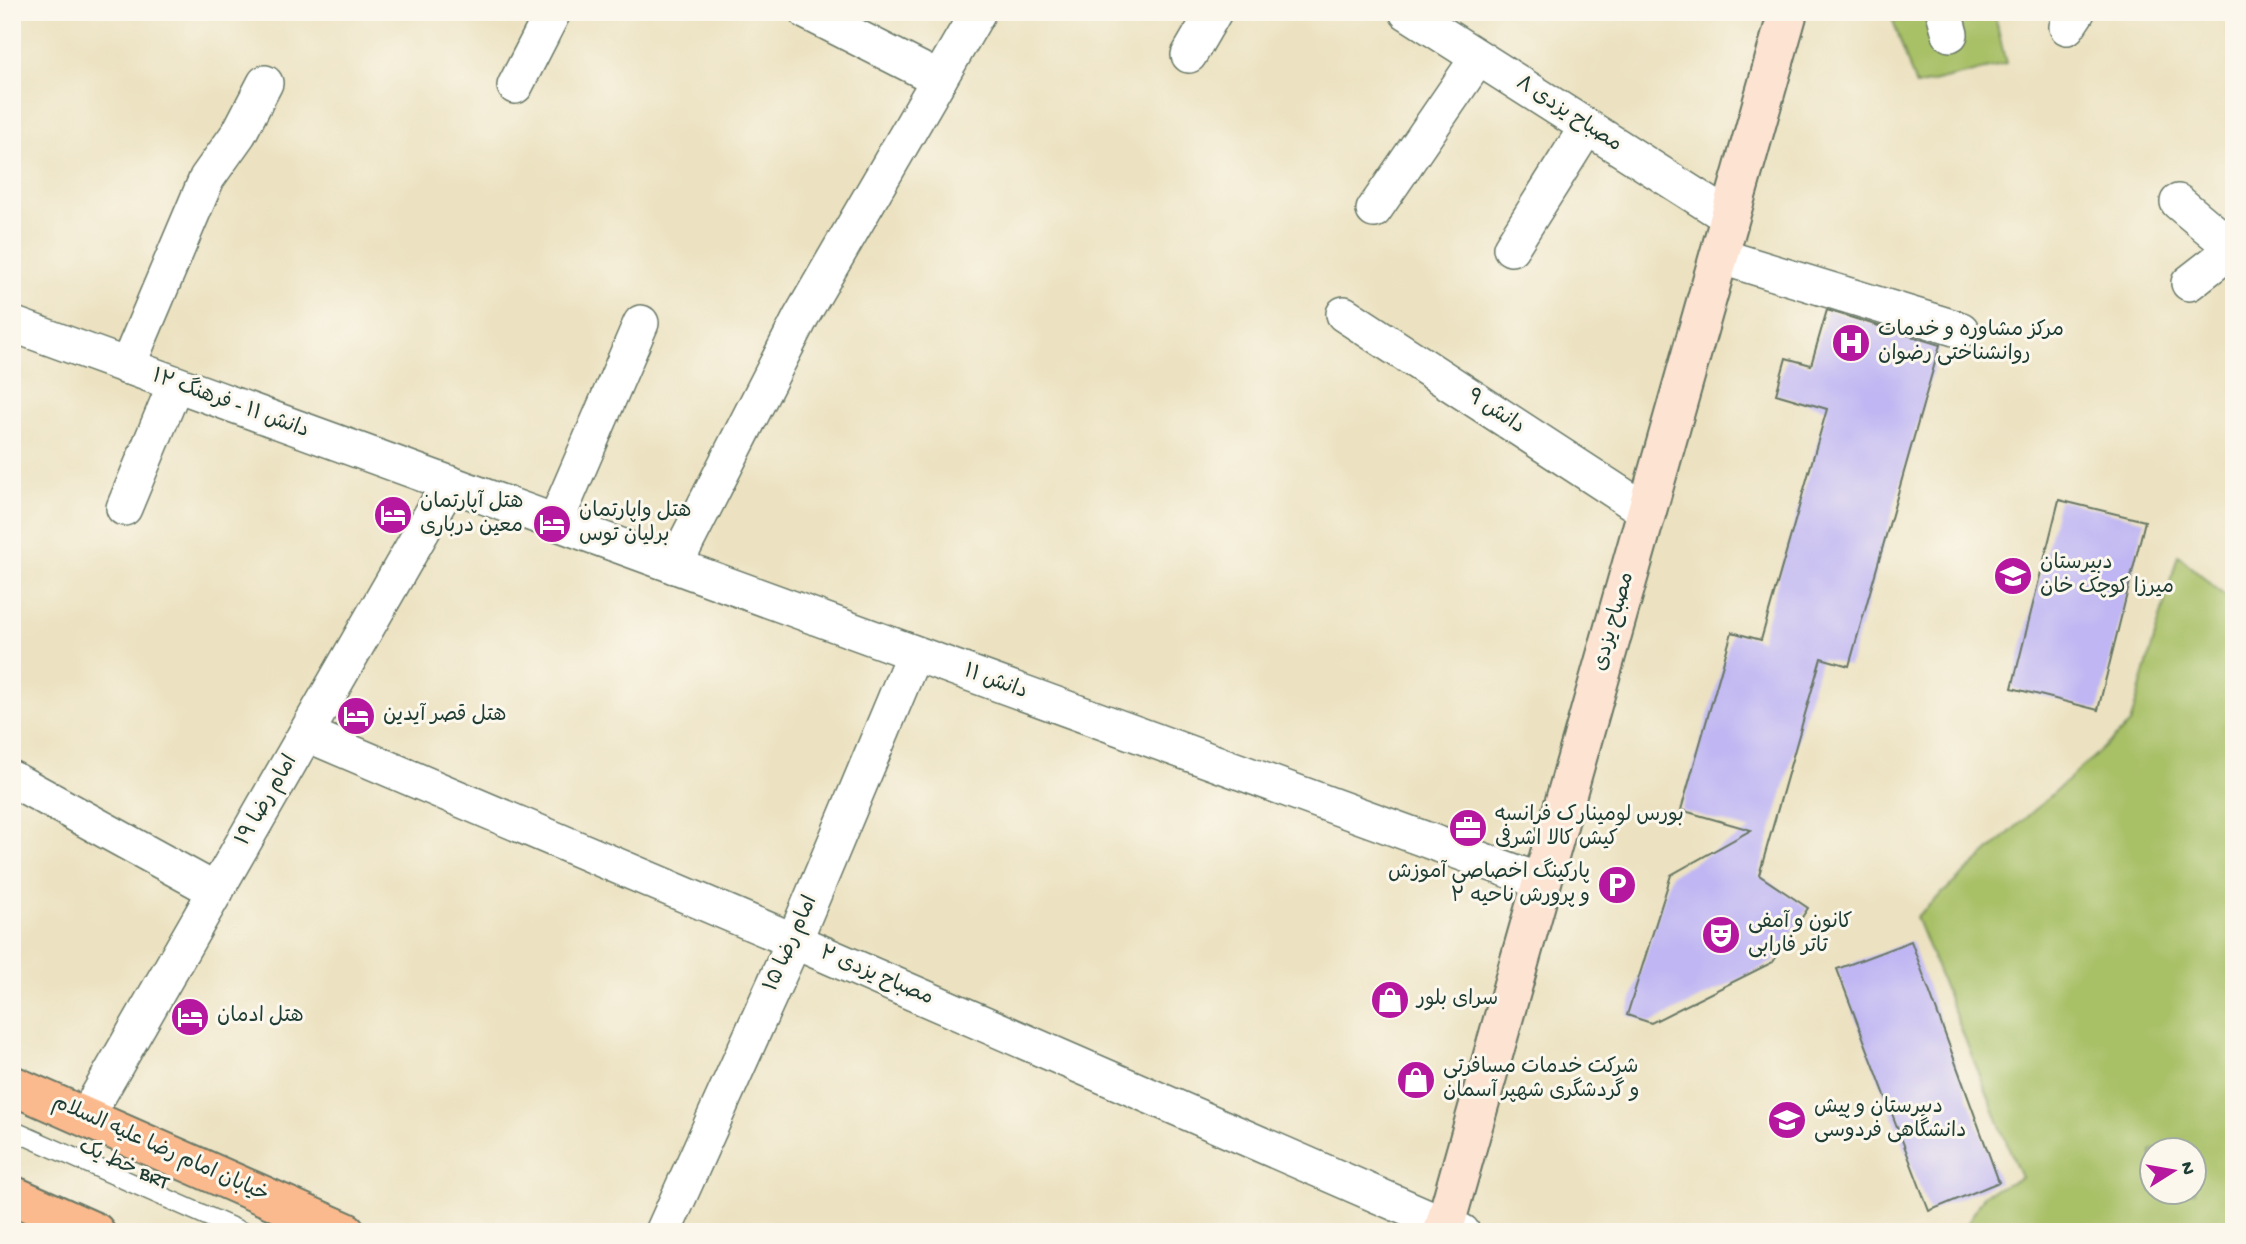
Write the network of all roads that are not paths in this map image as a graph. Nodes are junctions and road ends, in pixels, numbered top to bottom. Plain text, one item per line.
1 (553, 12) edge
2 (807, 12) edge
3 (978, 12) edge
4 (1214, 12) edge
5 (1406, 12) edge
6 (1788, 12) edge
7 (1189, 55) dead end
8 (1478, 58) junction
9 (939, 79) junction
10 (265, 83) dead end
11 (515, 86) dead end
12 (1587, 127) junction
13 (2178, 202) dead end
14 (1374, 210) dead end
15 (1730, 218) junction
16 (1511, 248) dead end
17 (2234, 249) edge
18 (1719, 256) junction
19 (2189, 283) dead end
20 (1344, 314) dead end
21 (641, 323) dead end
22 (12, 324) edge
23 (1961, 330) dead end
24 (127, 367) junction
25 (175, 385) junction
26 (449, 484) junction
27 (124, 508) dead end
28 (1646, 511) junction
29 (555, 523) junction
30 (674, 566) junction
31 (914, 654) junction
32 (307, 734) junction
33 (12, 779) edge
34 (1542, 882) junction
35 (216, 891) junction
36 (794, 941) junction
37 (12, 1085) edge
38 (86, 1117) junction
39 (12, 1130) edge
40 (12, 1142) edge
41 (12, 1195) edge
42 (1450, 1229) edge
43 (95, 1232) edge
44 (216, 1232) edge
45 (243, 1232) edge
46 (346, 1232) edge
47 (663, 1232) edge

1 - 11 street
2 - 9 street
3 - 9 street
4 - 7 street
5 - 8 street, مصباح یزدی ۸
6 - 15 main road, مصباح یزدی
8 - 12 street, مصباح یزدی ۸
8 - 14 street
9 - 30 street
10 - 24 street
12 - 15 street, مصباح یزدی ۸
12 - 16 street
13 - 17 street
15 - 18 main road, مصباح یزدی
17 - 19 street
18 - 23 street
18 - 28 main road, مصباح یزدی
20 - 28 street, دانش ۹
21 - 29 street
22 - 24 street, دانش ۱۱ - فرهنگ ۱۲
24 - 25 street, دانش ۱۱ - فرهنگ ۱۲
25 - 26 street, دانش ۱۱ - فرهنگ ۱۲
25 - 27 street
26 - 29 street, دانش ۱۱
26 - 32 street, امام رضا ۱۹
28 - 34 main road, مصباح یزدی
29 - 30 street, دانش ۱۱
30 - 31 street, دانش ۱۱
31 - 34 street, دانش ۱۱
31 - 36 street, امام رضا ۱۵
32 - 35 street, امام رضا ۱۹
32 - 36 street, مصباح یزدی ۲
33 - 35 street
34 - 42 main road, مصباح یزدی
35 - 38 street, امام رضا ۱۹
36 - 42 street, مصباح یزدی ۲
36 - 47 street, امام رضا ۱۵
37 - 38 main road, خیابان امام رضا علیه السلام
38 - 46 main road, خیابان امام رضا علیه السلام
39 - 45 lane, خط یک BRT
40 - 44 lane, خط یک BRT
41 - 43 main road

